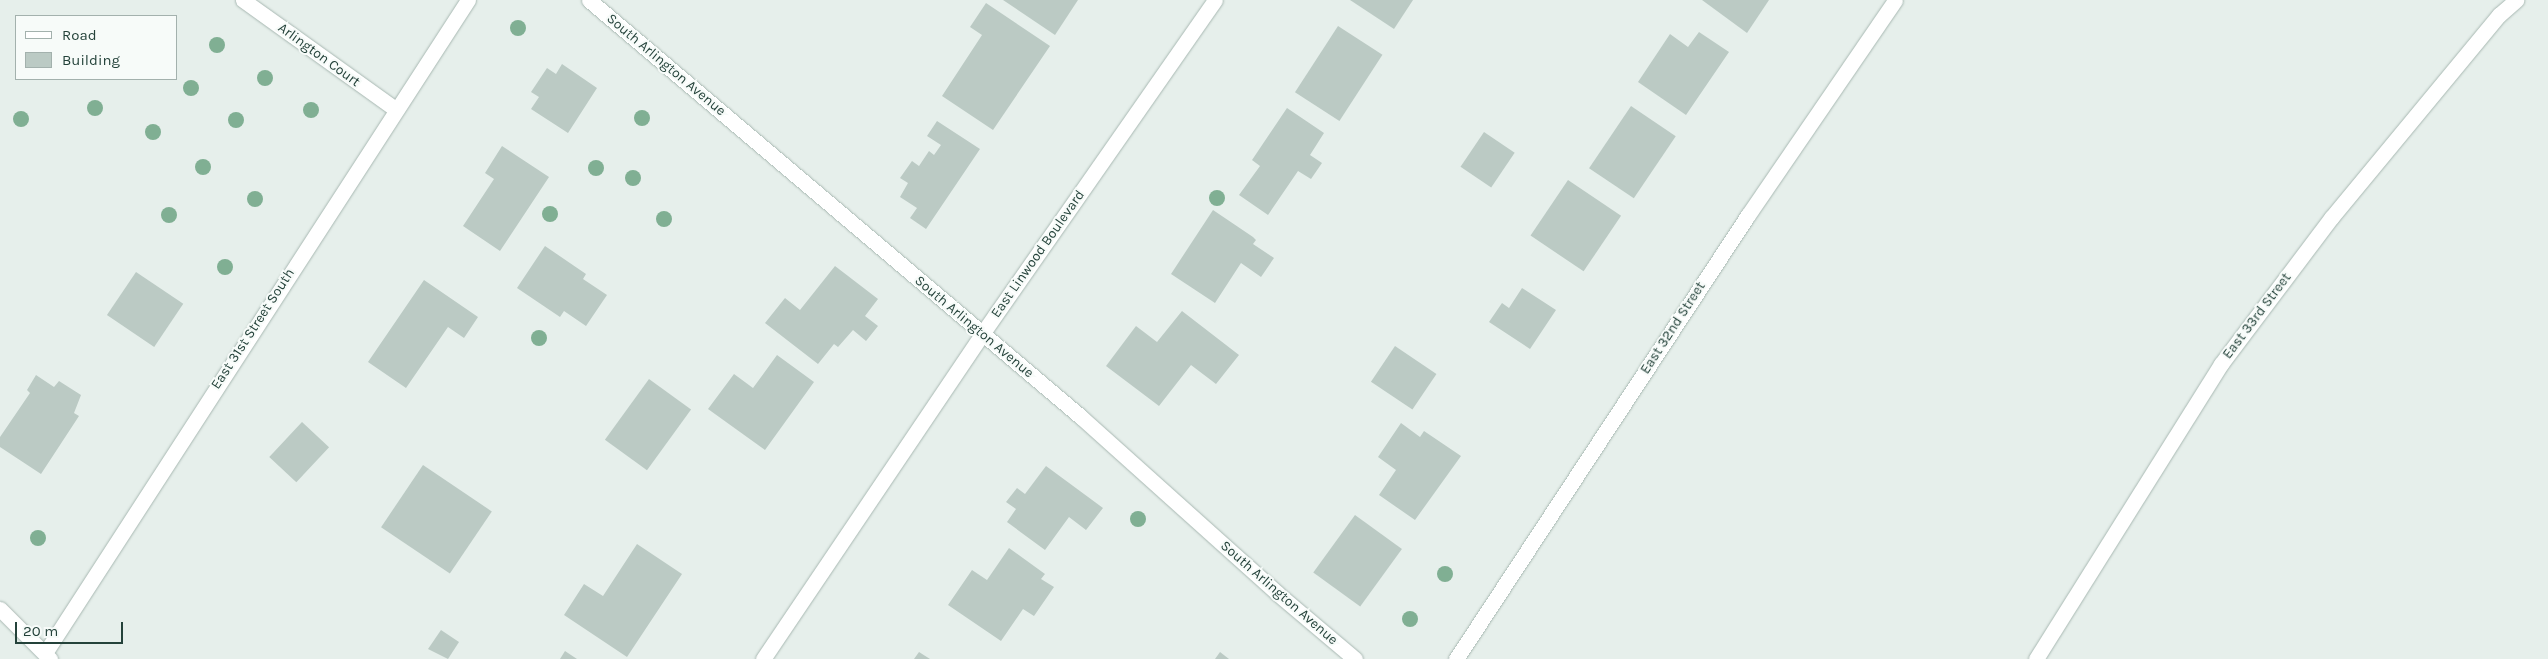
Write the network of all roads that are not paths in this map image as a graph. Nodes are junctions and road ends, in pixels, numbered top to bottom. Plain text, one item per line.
1 (243, 0) edge
2 (468, 0) edge
3 (589, 0) edge
4 (1215, 0) edge
5 (1895, 0) edge
6 (2516, 0) edge
7 (395, 109) junction
8 (982, 334) junction
9 (0, 609) edge
10 (45, 657) edge
11 (764, 659) edge
12 (1355, 659) edge
13 (1456, 659) edge
14 (2036, 659) edge

1 - 7 street, Arlington Court
2 - 7 street, East 31st Street South
3 - 8 street, South Arlington Avenue
4 - 8 street, East Linwood Boulevard
5 - 13 street, East 32nd Street
6 - 14 street, East 33rd Street
7 - 10 street, East 31st Street South
8 - 11 street, East Linwood Boulevard
8 - 12 street, South Arlington Avenue
9 - 10 street

